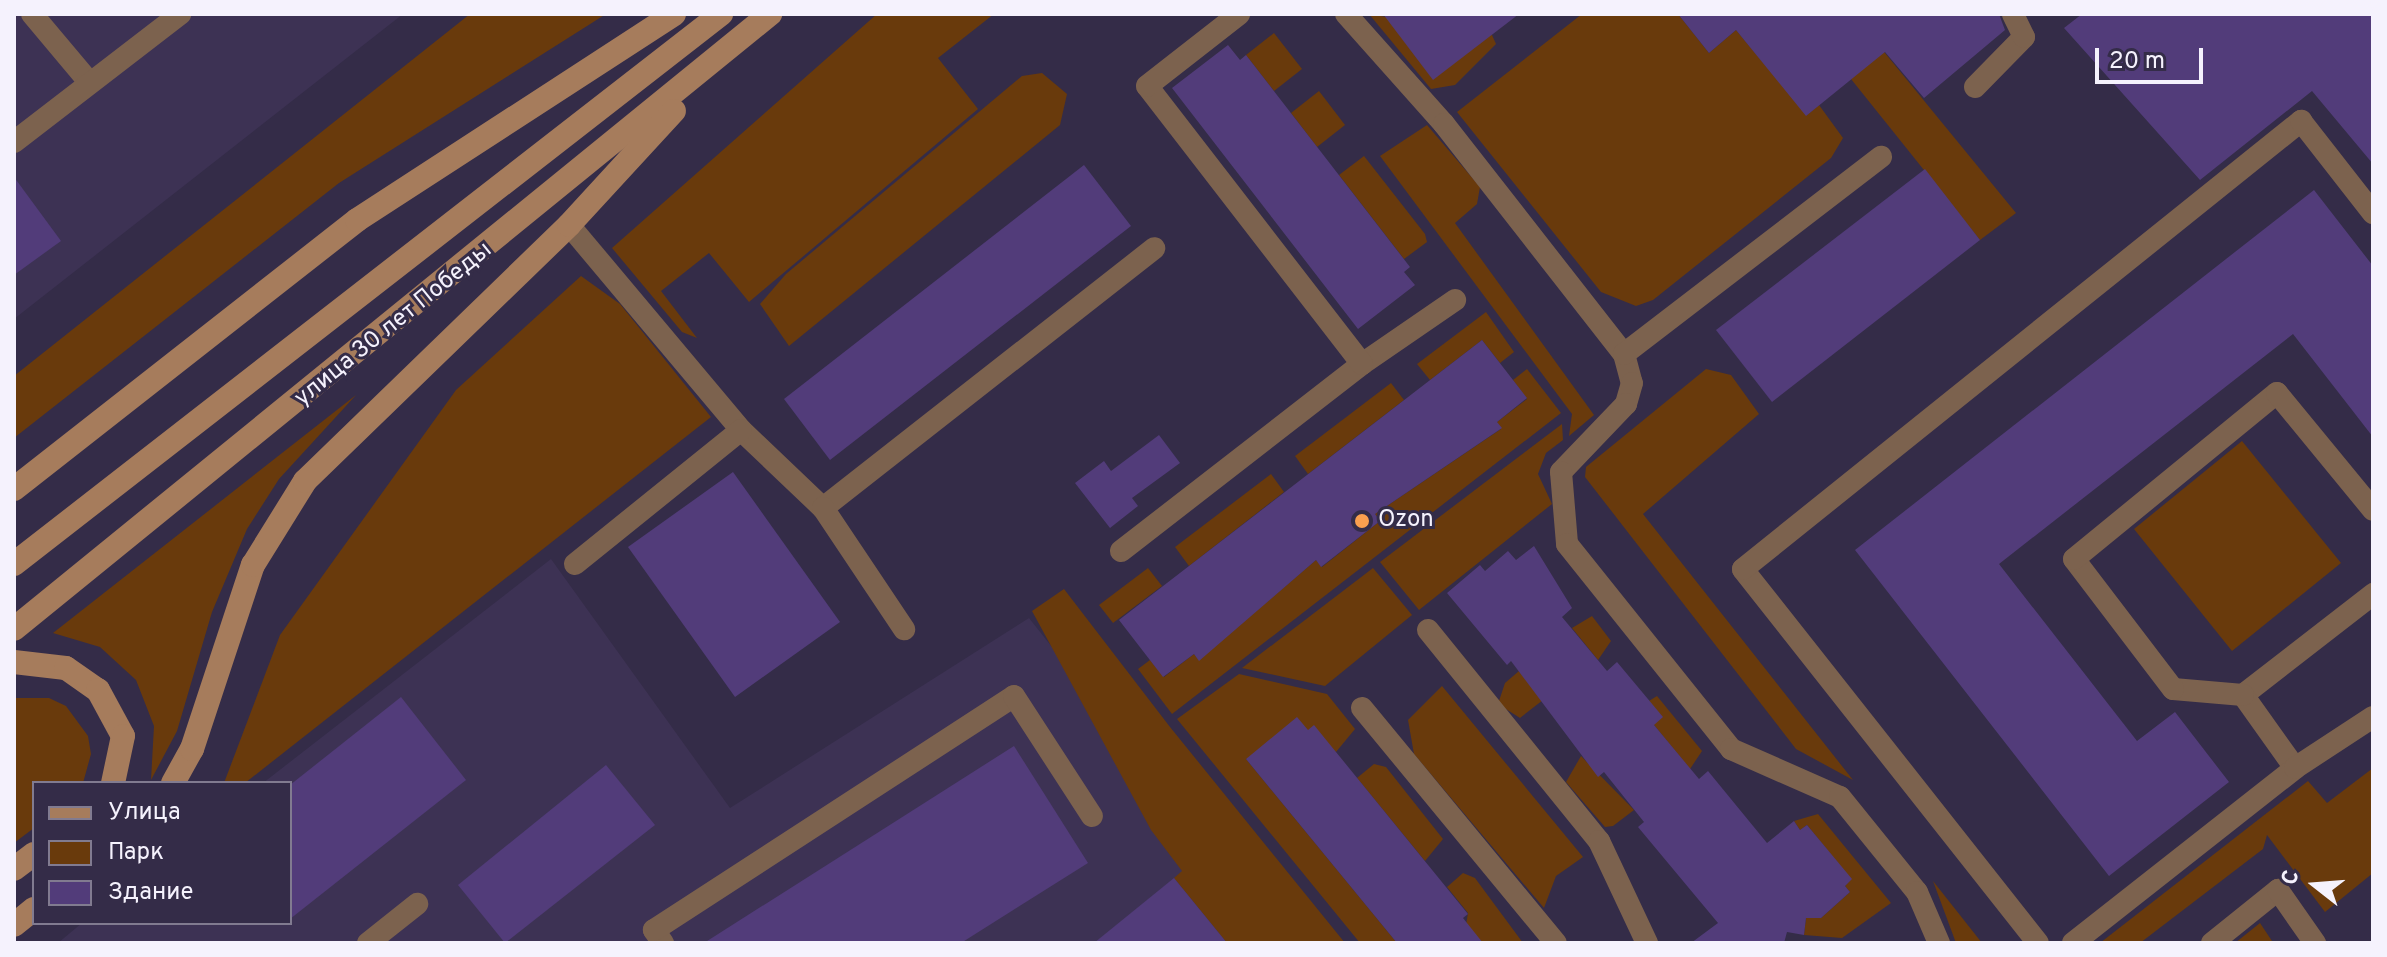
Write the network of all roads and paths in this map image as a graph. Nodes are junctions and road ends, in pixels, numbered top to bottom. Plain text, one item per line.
1 (32, 14) edge
2 (180, 14) edge
3 (674, 14) edge
4 (721, 14) edge
5 (770, 14) edge
6 (1239, 14) edge
7 (1346, 14) edge
8 (2013, 14) edge
9 (736, 45) junction
10 (90, 83) junction
11 (1975, 87) dead end
12 (14, 142) edge
13 (1881, 157) dead end
14 (2373, 213) edge
15 (569, 225) junction
16 (1154, 248) dead end
17 (1455, 300) dead end
18 (1624, 354) junction
19 (1362, 364) junction
20 (741, 430) junction
21 (14, 489) edge
22 (823, 508) junction
23 (2373, 510) edge
24 (1121, 551) dead end
25 (14, 564) edge
26 (575, 564) dead end
27 (2373, 594) edge
28 (14, 629) edge
29 (904, 629) dead end
30 (1428, 630) dead end
31 (14, 662) edge
32 (2243, 695) junction
33 (1362, 708) dead end
34 (2373, 717) edge
35 (2295, 768) junction
36 (113, 781) edge
37 (174, 781) edge
38 (1092, 816) dead end
39 (32, 856) edge
40 (14, 869) edge
41 (417, 904) dead end
42 (32, 911) edge
43 (14, 925) edge
44 (368, 943) edge
45 (663, 943) edge
46 (1556, 943) edge
47 (1647, 943) edge
48 (1939, 943) edge
49 (2038, 943) edge
50 (2073, 943) edge
51 (2212, 943) edge
52 (2315, 943) edge

1 - 10 lane
2 - 10 lane
3 - 21 street
4 - 25 street, улица 30 лет Победы
5 - 9 street, улица 30 лет Победы
6 - 19 lane
7 - 18 lane
8 - 11 lane
9 - 15 street
9 - 28 street, улица 30 лет Победы
10 - 12 lane
13 - 18 lane
14 - 49 lane
15 - 20 lane
15 - 37 street
16 - 22 lane
17 - 19 lane
18 - 48 lane
19 - 24 lane
20 - 22 lane
20 - 26 lane
22 - 29 lane
23 - 32 lane
27 - 32 lane
30 - 47 lane
31 - 36 street
32 - 35 lane
33 - 46 lane
34 - 35 lane
35 - 50 lane
38 - 45 lane
39 - 40 street
41 - 44 lane
42 - 43 street
51 - 52 lane

